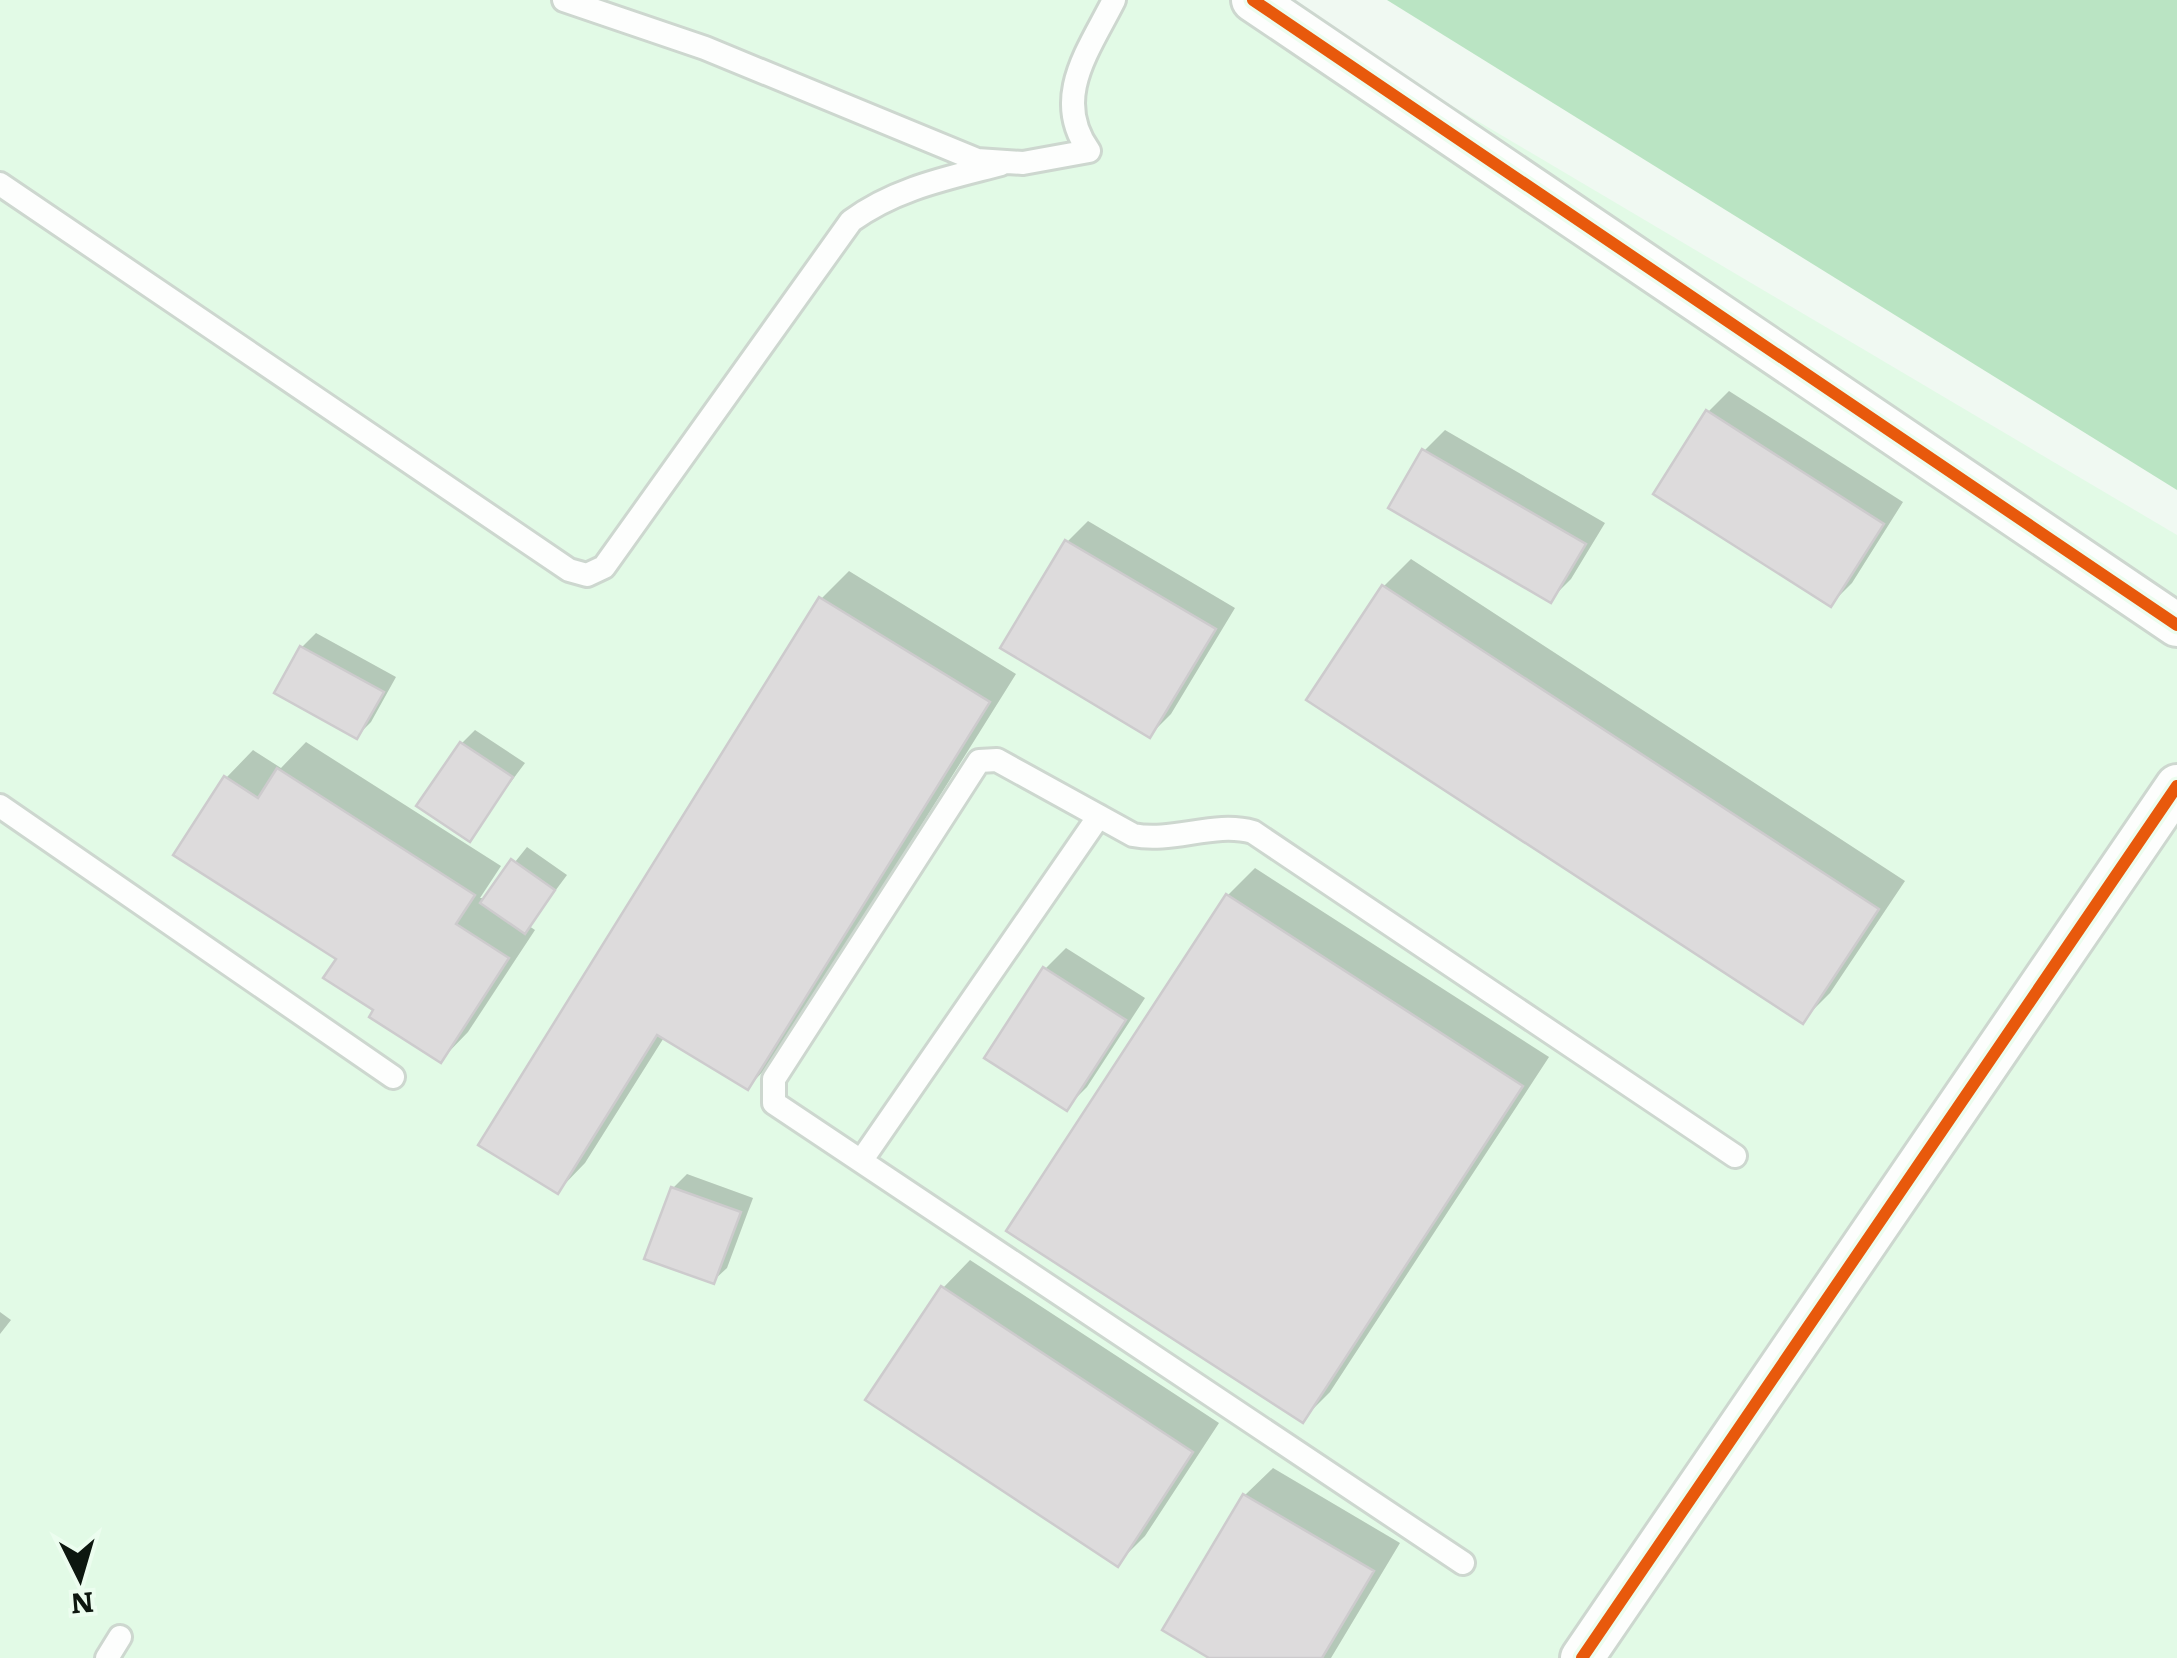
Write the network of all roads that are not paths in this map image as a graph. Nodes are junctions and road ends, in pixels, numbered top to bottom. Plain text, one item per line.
1 (564, 0) edge
2 (1114, 0) edge
3 (1253, 0) edge
4 (1001, 164) junction
5 (0, 184) edge
6 (2177, 624) edge
7 (2177, 786) edge
8 (0, 808) edge
9 (1099, 816) junction
10 (392, 1077) dead end
11 (1735, 1156) dead end
12 (861, 1161) junction
13 (1462, 1563) dead end
14 (120, 1637) dead end
15 (107, 1658) edge
16 (1582, 1658) edge

1 - 4 lane
2 - 4 lane
3 - 6 street
4 - 5 lane
7 - 16 street
8 - 10 lane
9 - 11 lane
9 - 12 lane
9 - 12 lane
12 - 13 lane
14 - 15 lane

